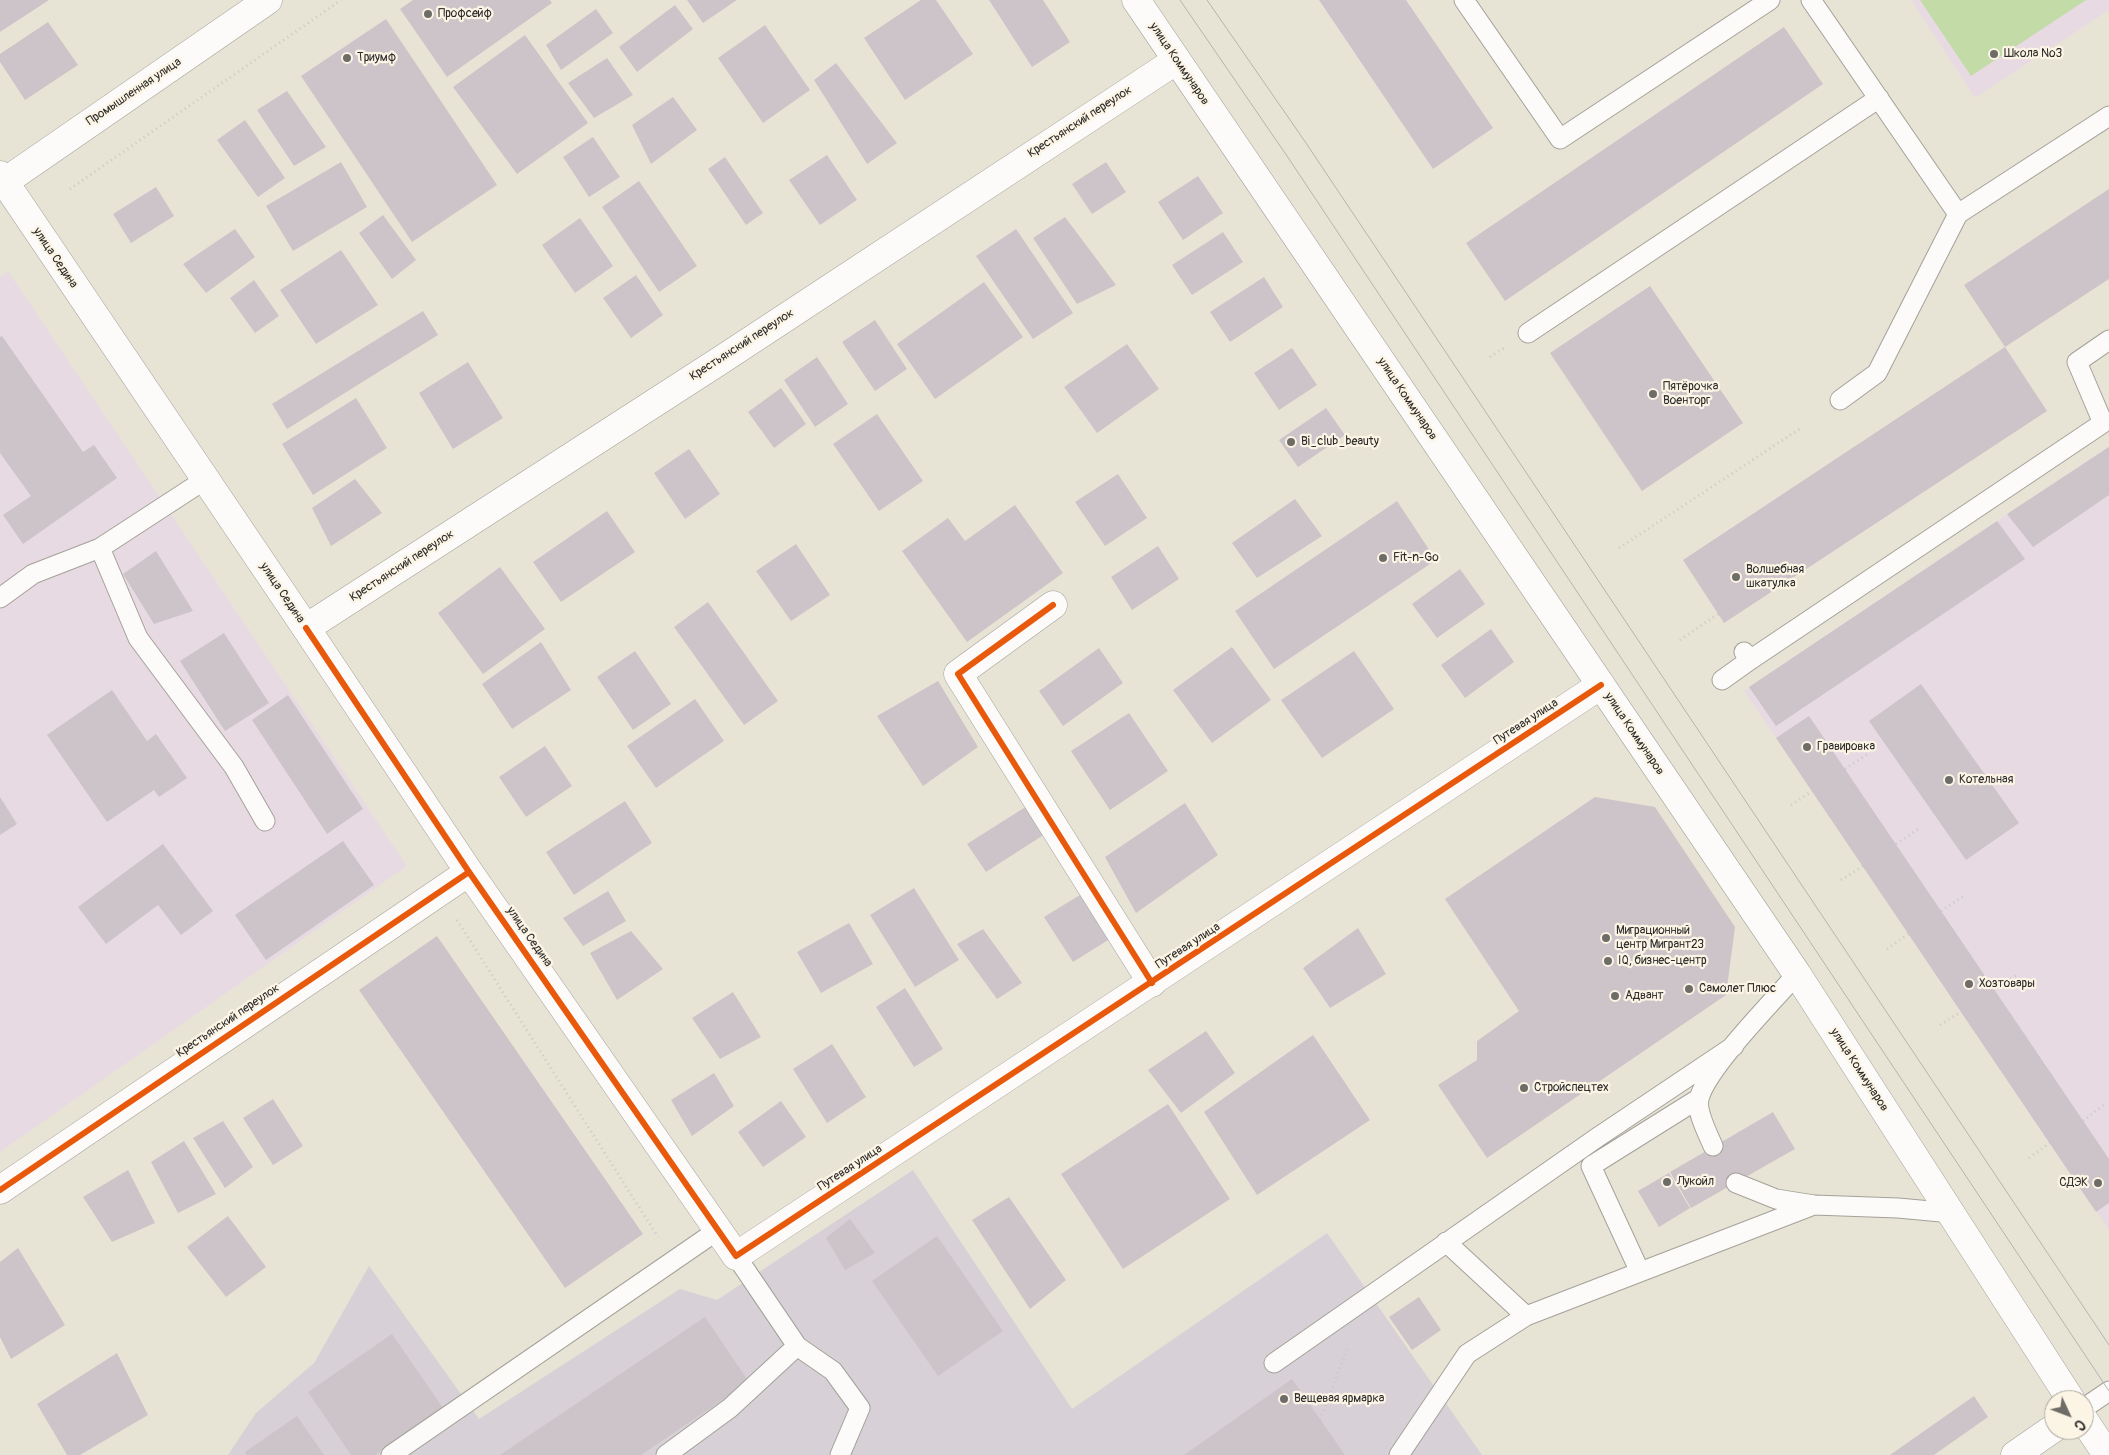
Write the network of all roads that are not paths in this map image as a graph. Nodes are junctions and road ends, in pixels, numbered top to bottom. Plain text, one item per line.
1 (268, 0) edge
2 (1136, 0) edge
3 (1464, 0) edge
4 (1770, 0) edge
5 (1811, 0) edge
6 (1177, 60) junction
7 (1879, 98) junction
8 (2109, 116) edge
9 (1, 181) edge
10 (1958, 214) junction
11 (1528, 333) dead end
12 (2109, 340) edge
13 (1840, 400) dead end
14 (206, 479) junction
15 (100, 548) junction
16 (0, 598) edge
17 (1053, 605) dead end
18 (306, 628) junction
19 (1722, 680) dead end
20 (1601, 685) junction
21 (265, 820) dead end
22 (470, 872) junction
23 (1797, 974) junction
24 (1152, 983) junction
25 (1734, 1046) junction
26 (1698, 1099) junction
27 (1713, 1146) dead end
28 (1736, 1183) dead end
29 (0, 1190) edge
30 (1814, 1205) junction
31 (1952, 1213) junction
32 (718, 1230) junction
33 (1446, 1242) junction
34 (736, 1256) junction
35 (1640, 1272) junction
36 (1526, 1316) junction
37 (797, 1346) junction
38 (1274, 1363) dead end
39 (2065, 1390) edge
40 (2109, 1391) edge
41 (2094, 1401) edge
42 (2044, 1435) edge
43 (2094, 1435) edge
44 (391, 1455) edge
45 (666, 1455) edge
46 (840, 1455) edge
47 (1399, 1455) edge
48 (2015, 1455) edge
49 (2107, 1455) edge

1 - 9 main road, Промышленная улица
2 - 6 main road, улица Коммунаров
3 - 4 lane
5 - 7 lane
6 - 18 main road, Крестьянский переулок
6 - 20 main road, улица Коммунаров
7 - 10 lane
7 - 11 lane
8 - 10 lane
9 - 14 main road, улица Седина
10 - 13 lane
12 - 19 lane
14 - 15 lane
14 - 18 main road, улица Седина
15 - 16 lane
15 - 21 lane
17 - 24 main road
18 - 22 main road, улица Седина
20 - 23 main road, улица Коммунаров
20 - 24 main road, Путевая улица
22 - 29 main road, Крестьянский переулок
22 - 32 main road, улица Седина
23 - 25 lane
23 - 31 main road, улица Коммунаров
24 - 34 main road, Путевая улица
25 - 26 lane
25 - 33 lane
26 - 27 lane
26 - 35 lane
28 - 30 lane
30 - 31 lane
30 - 35 lane
31 - 39 main road, улица Коммунаров
32 - 34 main road, улица Седина
32 - 44 lane
33 - 36 lane
33 - 38 lane
34 - 37 lane
35 - 36 lane
36 - 47 lane
37 - 45 lane
37 - 46 lane
40 - 41 lane
42 - 48 main road
43 - 49 main road

